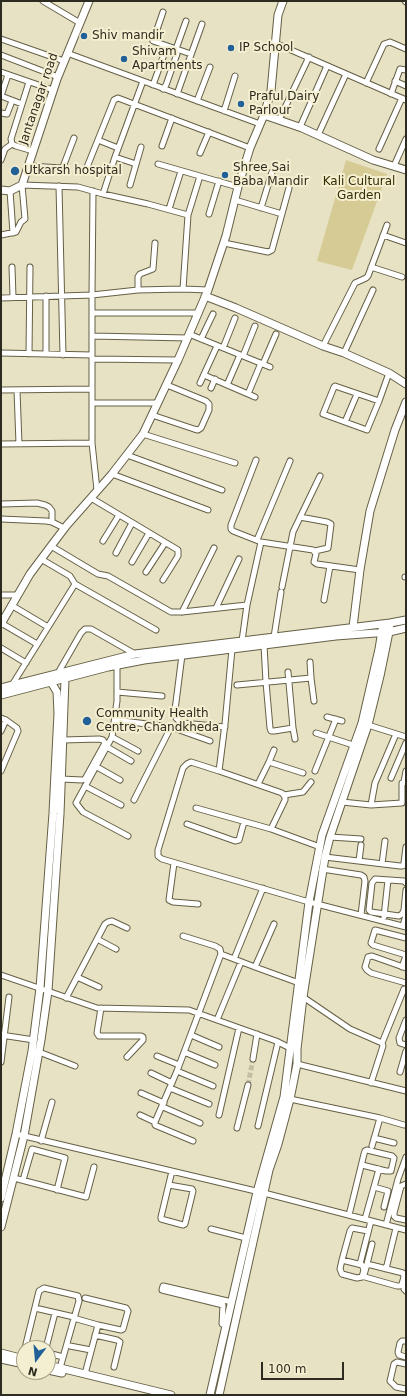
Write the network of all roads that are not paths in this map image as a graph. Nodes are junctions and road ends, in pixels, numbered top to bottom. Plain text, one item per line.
1 (43, 1) edge
2 (89, 1) edge
3 (283, 1) edge
4 (163, 12) dead end
5 (186, 21) dead end
6 (80, 23) junction
7 (202, 24) dead end
8 (1, 39) edge
9 (275, 43) junction
10 (166, 49) dead end
11 (406, 50) edge
12 (177, 51) junction
13 (67, 53) junction
14 (191, 54) junction
15 (1, 55) edge
16 (309, 57) junction
17 (64, 61) junction
18 (327, 66) junction
19 (210, 67) dead end
20 (406, 70) edge
21 (1, 72) edge
22 (346, 74) junction
23 (8, 75) junction
24 (235, 76) dead end
25 (58, 77) junction
26 (143, 81) junction
27 (395, 81) junction
28 (29, 82) junction
29 (366, 83) junction
30 (153, 85) junction
31 (406, 86) edge
32 (163, 89) junction
33 (53, 90) junction
34 (177, 94) junction
35 (391, 94) junction
36 (1, 96) edge
37 (404, 99) edge
38 (12, 101) junction
39 (198, 101) junction
40 (22, 104) junction
41 (135, 104) junction
42 (224, 111) junction
43 (1, 113) edge
44 (264, 115) junction
45 (172, 118) junction
46 (279, 120) junction
47 (260, 124) junction
48 (300, 127) junction
49 (209, 132) junction
50 (318, 135) junction
51 (74, 138) dead end
52 (406, 139) edge
53 (98, 140) junction
54 (12, 144) junction
55 (162, 146) dead end
56 (141, 147) dead end
57 (118, 148) junction
58 (250, 148) junction
59 (379, 149) dead end
60 (33, 151) junction
61 (200, 153) dead end
62 (115, 157) junction
63 (1, 160) edge
64 (136, 164) junction
65 (158, 164) dead end
66 (29, 166) junction
67 (394, 166) junction
68 (406, 170) edge
69 (181, 171) junction
70 (85, 172) dead end
71 (272, 172) dead end
72 (200, 176) junction
73 (219, 181) junction
74 (130, 184) dead end
75 (22, 185) junction
76 (59, 186) junction
77 (238, 186) junction
78 (289, 188) dead end
79 (1, 190) edge
80 (10, 190) junction
81 (93, 191) junction
82 (103, 194) junction
83 (235, 200) junction
84 (261, 208) junction
85 (169, 209) junction
86 (210, 214) dead end
87 (282, 214) junction
88 (188, 215) junction
89 (387, 225) dead end
90 (13, 233) junction
91 (1, 235) edge
92 (383, 235) junction
93 (155, 243) dead end
94 (224, 243) junction
95 (406, 243) edge
96 (12, 267) dead end
97 (30, 267) dead end
98 (371, 267) junction
99 (402, 277) dead end
100 (183, 289) junction
101 (138, 290) junction
102 (373, 290) dead end
103 (206, 293) junction
104 (92, 295) junction
105 (29, 296) junction
106 (46, 296) junction
107 (13, 297) junction
108 (61, 297) junction
109 (1, 298) edge
110 (198, 313) junction
111 (92, 314) junction
112 (213, 314) dead end
113 (235, 318) dead end
114 (255, 326) dead end
115 (276, 334) dead end
116 (92, 336) junction
117 (189, 336) junction
118 (201, 339) junction
119 (217, 346) junction
120 (324, 346) junction
121 (223, 348) junction
122 (1, 353) edge
123 (344, 353) junction
124 (29, 354) junction
125 (46, 354) junction
126 (63, 355) junction
127 (241, 355) junction
128 (92, 357) junction
129 (178, 360) junction
130 (262, 364) junction
131 (270, 367) dead end
132 (389, 373) junction
133 (204, 375) junction
134 (215, 379) junction
135 (200, 383) dead end
136 (406, 384) edge
137 (167, 385) junction
138 (227, 385) junction
139 (211, 388) dead end
140 (92, 389) junction
141 (1, 390) edge
142 (17, 390) junction
143 (248, 394) junction
144 (357, 394) junction
145 (255, 397) dead end
146 (379, 401) junction
147 (406, 402) edge
148 (92, 403) junction
149 (158, 403) junction
150 (152, 415) junction
151 (345, 422) junction
152 (143, 434) junction
153 (92, 443) junction
154 (1, 444) edge
155 (19, 444) junction
156 (127, 455) junction
157 (256, 460) dead end
158 (290, 461) dead end
159 (235, 463) dead end
160 (112, 474) junction
161 (320, 476) dead end
162 (97, 490) junction
163 (222, 490) dead end
164 (91, 498) junction
165 (1, 504) edge
166 (208, 510) dead end
167 (119, 515) junction
168 (300, 517) junction
169 (1, 519) edge
170 (52, 522) junction
171 (132, 523) junction
172 (64, 528) junction
173 (149, 533) junction
174 (103, 541) dead end
175 (259, 541) junction
176 (165, 542) junction
177 (51, 546) junction
178 (290, 547) junction
179 (214, 548) dead end
180 (315, 551) junction
181 (116, 552) dead end
182 (41, 559) junction
183 (239, 559) dead end
184 (132, 562) dead end
185 (330, 566) junction
186 (360, 570) junction
187 (146, 572) dead end
188 (163, 580) dead end
189 (75, 584) junction
190 (1, 594) edge
191 (18, 595) junction
192 (324, 600) dead end
193 (247, 605) junction
194 (11, 606) junction
195 (216, 608) junction
196 (182, 612) junction
197 (406, 620) edge
198 (1, 623) edge
199 (386, 624) junction
200 (48, 627) junction
201 (353, 627) junction
202 (406, 628) edge
203 (156, 630) dead end
204 (386, 632) junction
205 (274, 637) junction
206 (242, 641) junction
207 (37, 644) junction
208 (264, 645) junction
209 (1, 648) edge
210 (232, 649) junction
211 (135, 654) junction
212 (182, 656) junction
213 (310, 662) dead end
214 (26, 663) junction
215 (117, 665) junction
216 (288, 672) dead end
217 (58, 673) junction
218 (311, 678) junction
219 (65, 679) junction
220 (288, 680) junction
221 (51, 682) junction
222 (266, 682) junction
223 (12, 685) junction
224 (237, 685) dead end
225 (1, 688) edge
226 (117, 692) junction
227 (1, 695) edge
228 (162, 696) dead end
229 (314, 701) dead end
230 (327, 717) dead end
231 (4, 719) edge
232 (115, 720) junction
233 (336, 720) junction
234 (342, 721) dead end
235 (202, 722) dead end
236 (368, 725) junction
237 (225, 726) junction
238 (171, 727) junction
239 (294, 728) junction
240 (1, 731) edge
241 (316, 733) dead end
242 (396, 734) junction
243 (112, 737) junction
244 (328, 737) junction
245 (406, 737) edge
246 (294, 739) dead end
247 (62, 740) junction
248 (210, 741) dead end
249 (406, 743) edge
250 (353, 746) junction
251 (107, 747) junction
252 (274, 750) dead end
253 (138, 751) dead end
254 (131, 761) dead end
255 (269, 762) junction
256 (97, 767) junction
257 (219, 771) junction
258 (315, 771) dead end
259 (406, 771) edge
260 (1, 772) edge
261 (303, 773) dead end
262 (391, 778) dead end
263 (61, 779) junction
264 (120, 780) dead end
265 (311, 782) dead end
266 (405, 782) edge
267 (258, 784) junction
268 (85, 786) junction
269 (284, 795) junction
270 (134, 800) dead end
271 (342, 802) junction
272 (121, 805) dead end
273 (371, 805) junction
274 (196, 808) dead end
275 (244, 822) junction
276 (187, 824) dead end
277 (270, 829) junction
278 (128, 836) dead end
279 (330, 837) junction
280 (361, 839) dead end
281 (385, 841) dead end
282 (361, 845) dead end
283 (320, 847) junction
284 (406, 848) edge
285 (325, 857) junction
286 (359, 861) junction
287 (174, 863) junction
288 (382, 864) junction
289 (322, 869) junction
290 (388, 880) junction
291 (406, 883) edge
292 (263, 888) junction
293 (406, 890) edge
294 (309, 902) junction
295 (317, 903) junction
296 (198, 904) dead end
297 (384, 914) junction
298 (361, 915) junction
299 (406, 916) edge
300 (384, 921) junction
301 (274, 924) dead end
302 (404, 926) edge
303 (127, 928) dead end
304 (183, 936) dead end
305 (406, 938) edge
306 (97, 939) junction
307 (116, 949) dead end
308 (221, 954) junction
309 (406, 955) edge
310 (234, 959) junction
311 (242, 962) junction
312 (255, 967) junction
313 (404, 967) edge
314 (1, 975) edge
315 (77, 977) junction
316 (299, 983) junction
317 (406, 983) edge
318 (99, 987) dead end
319 (40, 988) junction
320 (404, 989) dead end
321 (48, 991) junction
322 (9, 997) dead end
323 (303, 997) junction
324 (66, 998) junction
325 (101, 1008) junction
326 (199, 1013) junction
327 (216, 1020) junction
328 (406, 1020) edge
329 (239, 1028) junction
330 (258, 1034) junction
331 (3, 1035) edge
332 (191, 1035) junction
333 (34, 1040) junction
334 (278, 1042) junction
335 (382, 1043) junction
336 (406, 1045) edge
337 (220, 1047) dead end
338 (293, 1050) junction
339 (406, 1051) edge
340 (39, 1052) junction
341 (184, 1052) junction
342 (157, 1056) dead end
343 (127, 1057) dead end
344 (253, 1059) tunnel mouth
345 (1, 1062) edge
346 (297, 1064) junction
347 (215, 1065) dead end
348 (75, 1066) dead end
349 (178, 1068) junction
350 (400, 1072) dead end
351 (151, 1074) dead end
352 (372, 1083) junction
353 (248, 1085) tunnel mouth
354 (171, 1086) junction
355 (213, 1086) dead end
356 (406, 1091) edge
357 (141, 1093) dead end
358 (290, 1099) junction
359 (52, 1102) dead end
360 (209, 1104) dead end
361 (163, 1105) junction
362 (140, 1115) dead end
363 (219, 1115) dead end
364 (380, 1118) junction
365 (155, 1122) junction
366 (200, 1123) dead end
367 (404, 1125) dead end
368 (258, 1126) dead end
369 (237, 1128) dead end
370 (16, 1134) junction
371 (24, 1136) junction
372 (374, 1138) junction
373 (193, 1140) dead end
374 (41, 1141) junction
375 (394, 1143) dead end
376 (372, 1146) dead end
377 (406, 1157) edge
378 (362, 1165) junction
379 (94, 1167) dead end
380 (379, 1169) junction
381 (172, 1171) junction
382 (14, 1178) junction
383 (24, 1180) junction
384 (406, 1184) edge
385 (169, 1185) junction
386 (374, 1187) junction
387 (58, 1190) junction
388 (260, 1193) junction
389 (1, 1198) edge
390 (384, 1207) dead end
391 (349, 1215) junction
392 (368, 1220) junction
393 (406, 1220) edge
394 (386, 1225) junction
395 (1, 1227) edge
396 (396, 1228) junction
397 (211, 1229) dead end
398 (406, 1230) edge
399 (368, 1231) junction
400 (246, 1238) junction
401 (372, 1244) dead end
402 (342, 1260) junction
403 (360, 1264) junction
404 (367, 1264) junction
405 (386, 1269) junction
406 (406, 1280) edge
407 (406, 1291) edge
408 (85, 1298) dead end
409 (223, 1302) junction
410 (232, 1302) junction
411 (35, 1308) junction
412 (55, 1312) junction
413 (76, 1318) junction
414 (98, 1325) junction
415 (226, 1325) junction
416 (96, 1335) junction
417 (28, 1340) edge
418 (48, 1340) edge
419 (406, 1341) edge
420 (70, 1346) dead end
421 (91, 1350) junction
422 (1, 1354) edge
423 (56, 1355) edge
424 (16, 1357) edge
425 (63, 1357) junction
426 (406, 1357) edge
427 (1, 1359) edge
428 (16, 1359) edge
429 (406, 1364) edge
430 (56, 1367) edge
431 (114, 1367) dead end
432 (60, 1368) junction
433 (56, 1372) edge
434 (85, 1374) junction
435 (406, 1389) edge
436 (152, 1395) edge
437 (171, 1395) edge
438 (210, 1395) edge
439 (219, 1395) edge

1 - 6 street
2 - 6 street, Jantanagar road
3 - 9 street
4 - 12 street
5 - 12 street
6 - 13 street, Jantanagar road
7 - 14 street
8 - 17 street
9 - 16 street
9 - 44 street
10 - 30 street
11 - 29 street
12 - 14 street
12 - 32 street
13 - 17 street, Jantanagar road
13 - 26 street
14 - 34 street
15 - 25 street
16 - 18 street
16 - 46 street
17 - 25 street, Jantanagar road
18 - 22 street
18 - 48 street
19 - 39 street
20 - 27 street
21 - 23 street
22 - 29 street
22 - 50 street
23 - 28 street
23 - 36 street
24 - 42 street
25 - 33 street, Jantanagar road
26 - 30 street
26 - 41 street
27 - 31 street
27 - 35 street
28 - 33 street
28 - 40 street
29 - 35 street
30 - 32 street
32 - 34 street
33 - 60 street, Jantanagar road
34 - 39 street
35 - 37 street
36 - 38 street
37 - 59 street
38 - 40 street
38 - 43 street
39 - 42 street
40 - 54 street
41 - 45 street
41 - 53 street
41 - 57 street
42 - 47 street
44 - 46 street
44 - 47 street
45 - 49 street
45 - 55 street
46 - 48 street
47 - 58 street
48 - 50 street
49 - 58 street
49 - 61 street
50 - 67 street
51 - 66 street
52 - 67 street
53 - 57 street
53 - 70 street
54 - 60 street
54 - 63 street
56 - 64 street
57 - 62 street
58 - 77 street
60 - 66 street, Jantanagar road
62 - 64 street
62 - 82 street
64 - 74 street
65 - 69 street
66 - 75 street, Jantanagar road
67 - 68 street
69 - 72 street
69 - 85 street
71 - 84 street
72 - 73 street
72 - 88 street
73 - 77 street
73 - 86 street
75 - 76 street
75 - 80 street
75 - 90 street
76 - 81 street
76 - 108 street
77 - 83 street
78 - 87 street
79 - 80 street
80 - 90 street
81 - 82 street
81 - 104 street
82 - 85 street
83 - 84 street
83 - 94 street
84 - 87 street
85 - 88 street
87 - 94 street
88 - 100 street
89 - 92 street
90 - 91 street
92 - 95 street
92 - 98 street
93 - 101 street
94 - 103 street
96 - 107 street
97 - 105 street
98 - 99 street
98 - 120 street
100 - 101 street
100 - 103 street
101 - 104 street
102 - 123 street
103 - 110 street
103 - 120 street
104 - 108 street
104 - 111 street
105 - 106 street
105 - 107 street
105 - 124 street
106 - 108 street
106 - 125 street
107 - 109 street
108 - 126 street
110 - 111 street
110 - 117 street
111 - 116 street
112 - 118 street
113 - 121 street
114 - 127 street
115 - 130 street
116 - 117 street
116 - 128 street
117 - 118 street
117 - 129 street
118 - 119 street
119 - 121 street
119 - 133 street
120 - 123 street
121 - 127 street
122 - 124 street
123 - 132 street
124 - 125 street
125 - 126 street
126 - 128 street
127 - 130 street
127 - 138 street
128 - 129 street
128 - 140 street
129 - 137 street
130 - 131 street
130 - 143 street
132 - 136 street
132 - 146 street
133 - 134 street
133 - 135 street
134 - 138 street
134 - 139 street
137 - 149 street
137 - 150 street
138 - 143 street
140 - 142 street
140 - 148 street
141 - 142 street
142 - 155 street
143 - 145 street
144 - 146 street
144 - 151 street
144 - 151 street
146 - 151 street
147 - 186 street
148 - 149 street
148 - 153 street
149 - 150 street
150 - 152 street
152 - 156 street
152 - 159 street
153 - 155 street
153 - 162 street
154 - 155 street
156 - 160 street
156 - 163 street
157 - 175 street
158 - 175 street
160 - 162 street
160 - 166 street
161 - 168 street
162 - 164 street
164 - 167 street
164 - 172 street
165 - 170 street
167 - 171 street
167 - 174 street
168 - 178 street
168 - 180 street
169 - 170 street
170 - 172 street
171 - 173 street
171 - 181 street
172 - 177 street
173 - 176 street
173 - 184 street
175 - 178 street
175 - 193 street
176 - 187 street
176 - 188 street
177 - 182 street
177 - 196 street
178 - 180 street
178 - 205 street
179 - 196 street
180 - 185 street
182 - 189 street
182 - 191 street
183 - 195 street
185 - 186 street
185 - 192 street
186 - 201 street
189 - 200 street
189 - 203 street
190 - 191 street
191 - 194 street
193 - 195 street
193 - 206 street
194 - 198 street
194 - 200 street
195 - 196 street
197 - 199 street
198 - 207 street
199 - 201 street
199 - 204 street
200 - 207 street
201 - 205 street
202 - 204 street
204 - 208 street
204 - 236 street
204 - 250 street
205 - 206 street
206 - 211 street
207 - 214 street
208 - 210 street
208 - 222 street
209 - 214 street
210 - 212 street
210 - 237 street
211 - 217 street
211 - 217 street
212 - 215 street
212 - 237 street
213 - 218 street
214 - 223 street
215 - 219 street
215 - 226 street
216 - 220 street
217 - 223 street
218 - 220 street
218 - 229 street
219 - 221 street
219 - 247 street
220 - 222 street
220 - 239 street
221 - 227 street
221 - 319 street
222 - 224 street
222 - 239 street
223 - 225 street
226 - 228 street
226 - 232 street
230 - 233 street
231 - 240 street
231 - 260 street
232 - 238 street
232 - 243 street
233 - 234 street
233 - 244 street
235 - 237 street
236 - 242 street
236 - 271 street
237 - 257 street
238 - 248 street
238 - 270 street
239 - 246 street
241 - 244 street
242 - 245 street
242 - 273 street
243 - 251 street
243 - 253 street
244 - 250 street
244 - 258 street
247 - 263 street
247 - 263 street
249 - 262 street
250 - 283 street
251 - 254 street
251 - 256 street
252 - 255 street
255 - 261 street
255 - 267 street
256 - 264 street
256 - 268 street
257 - 267 street
257 - 287 street
259 - 266 street
263 - 321 street
265 - 269 street
266 - 273 street
267 - 269 street
268 - 272 street
268 - 278 street
269 - 277 street
271 - 273 street
271 - 279 street
274 - 275 street
275 - 276 street
275 - 277 street
277 - 283 street
279 - 280 street
279 - 285 street
281 - 288 street
282 - 286 street
283 - 294 street
284 - 288 street
285 - 286 street
285 - 289 street
286 - 288 street
287 - 292 street
287 - 296 street
289 - 295 street
289 - 298 street
290 - 291 street
290 - 297 street
290 - 297 street
292 - 294 street
292 - 310 street
293 - 297 street
294 - 295 street
294 - 316 street
295 - 298 street
295 - 323 street
297 - 300 street
298 - 300 street
299 - 302 street
300 - 302 street
301 - 312 street
303 - 306 street
304 - 308 street
305 - 309 street
306 - 307 street
306 - 315 street
308 - 310 street
308 - 326 street
309 - 313 street
310 - 311 street
311 - 312 street
311 - 327 street
312 - 316 street
313 - 317 street
314 - 319 street
315 - 318 street
315 - 324 street
316 - 338 street
319 - 321 street
319 - 333 street
320 - 335 street
321 - 324 street
321 - 340 street
322 - 331 street
323 - 335 street
323 - 338 street
324 - 325 street
325 - 326 street
325 - 343 street
326 - 327 street
326 - 332 street
327 - 329 street
328 - 336 street
329 - 330 street
329 - 363 street
330 - 334 street
330 - 344 street
331 - 333 street
331 - 345 street
332 - 337 street
332 - 341 street
333 - 370 street
334 - 338 street
334 - 368 street
335 - 352 street
338 - 346 street
338 - 388 street
339 - 350 street
340 - 348 street
340 - 371 street
341 - 347 street
341 - 349 street
342 - 349 street
346 - 352 street
346 - 358 street
349 - 354 street
349 - 355 street
351 - 354 street
352 - 356 street
353 - 369 street
354 - 360 street
354 - 361 street
357 - 361 street
358 - 364 street
358 - 388 street
359 - 374 street
361 - 365 street
361 - 366 street
362 - 365 street
364 - 367 street
364 - 372 street
365 - 373 street
370 - 371 street
370 - 389 street
371 - 374 street
371 - 382 street
372 - 375 street
372 - 376 street
374 - 381 street
377 - 394 street
378 - 380 street
378 - 380 street
378 - 391 street
379 - 387 street
380 - 386 street
381 - 385 street
381 - 388 street
382 - 383 street
382 - 395 street
383 - 387 street
383 - 387 street
384 - 393 street
385 - 385 street
386 - 390 street
386 - 392 street
388 - 391 street
388 - 400 street
388 - 439 street
391 - 392 street
392 - 394 street
392 - 399 street
394 - 396 street
396 - 398 street
396 - 405 street
397 - 400 street
399 - 402 street
399 - 403 street
400 - 410 street
401 - 404 street
402 - 403 street
402 - 403 street
404 - 405 street
404 - 405 street
406 - 407 street
408 - 414 street
409 - 409 street
409 - 410 street
409 - 415 street
410 - 415 street
411 - 412 street
411 - 413 street
411 - 417 street
412 - 413 street
412 - 418 street
413 - 414 street
413 - 425 street
414 - 416 street
415 - 438 street
416 - 421 street
416 - 431 street
419 - 426 street
420 - 421 street
421 - 434 street
422 - 424 street
423 - 425 street
425 - 432 street
427 - 428 street
429 - 435 street
430 - 432 street
432 - 434 street
433 - 436 street
434 - 437 street

